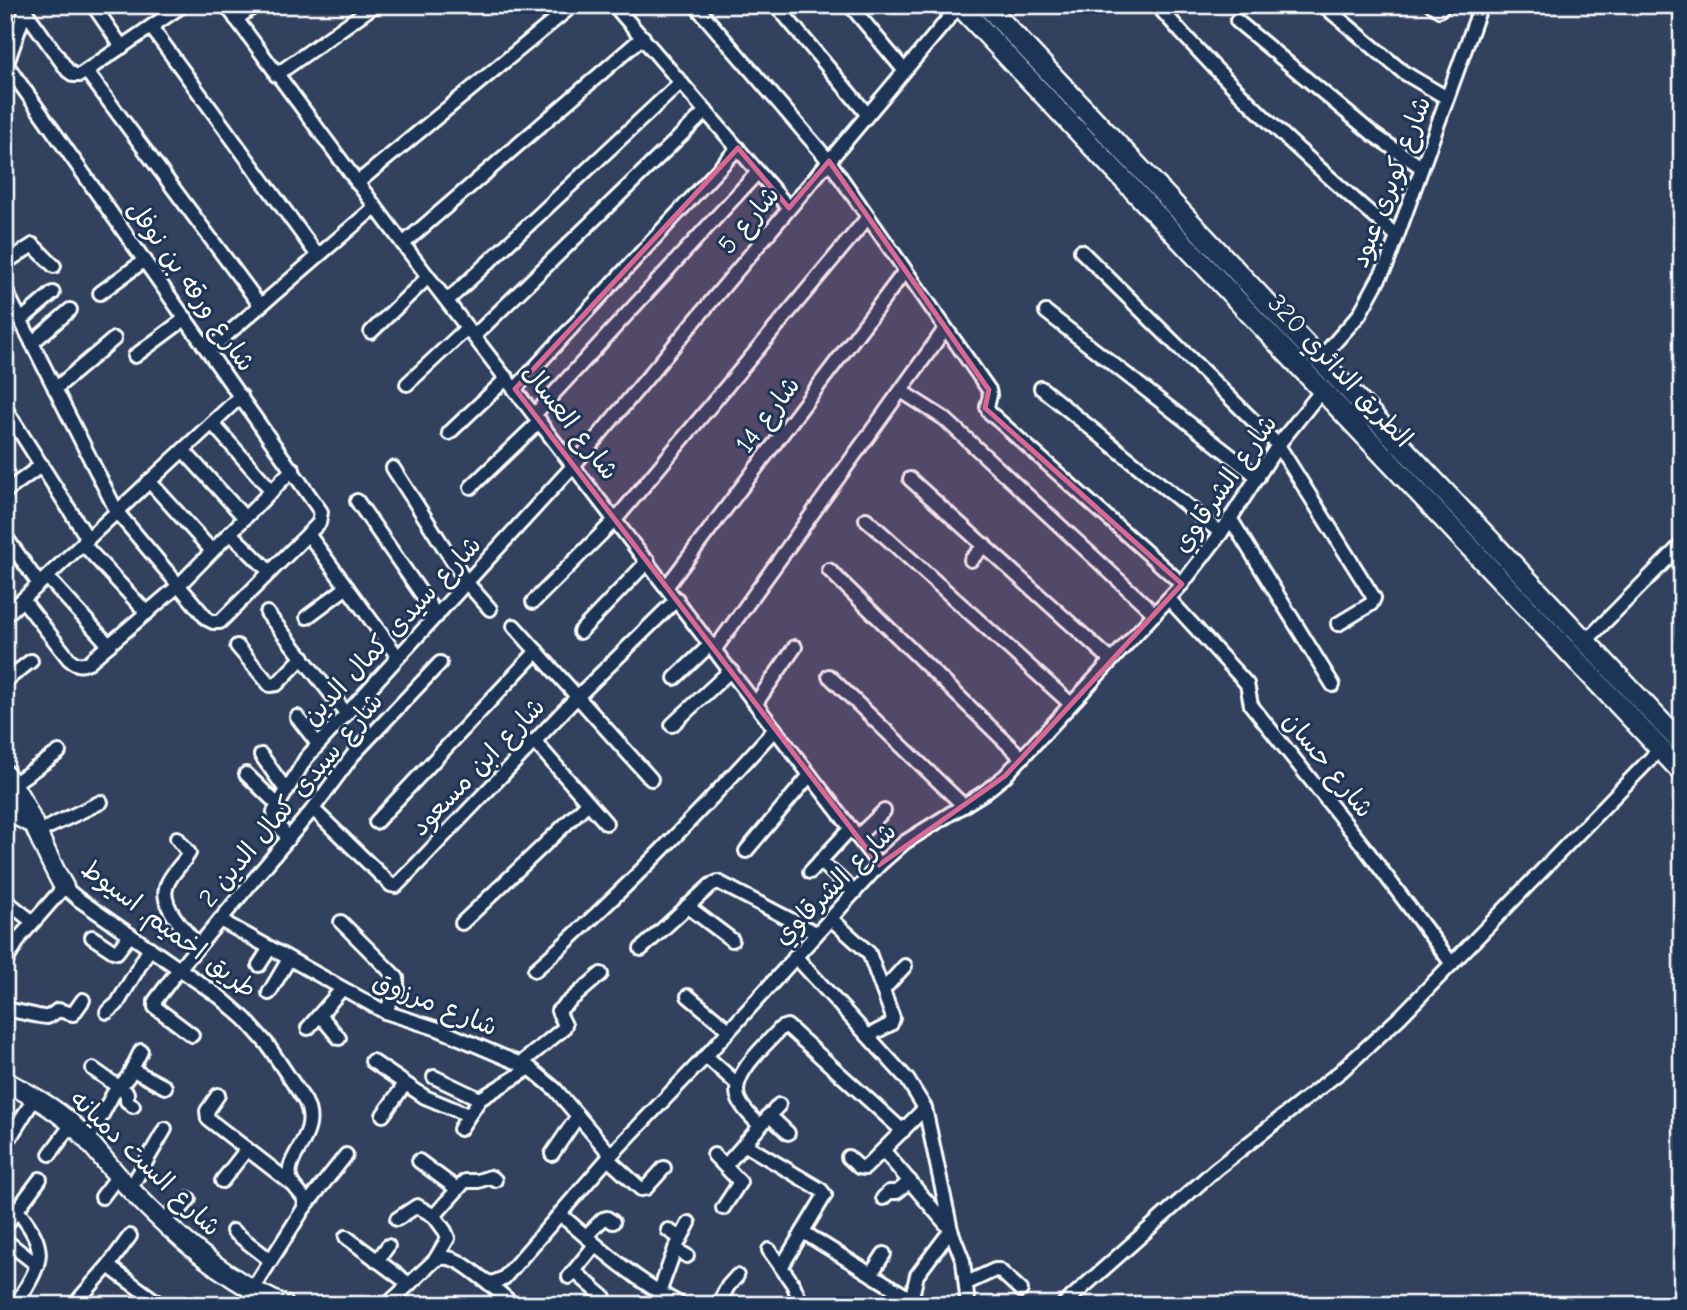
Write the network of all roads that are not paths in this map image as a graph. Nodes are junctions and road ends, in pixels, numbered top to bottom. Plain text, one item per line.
1 (93, 5) edge
2 (183, 5) edge
3 (226, 5) edge
4 (257, 5) edge
5 (376, 5) edge
6 (573, 5) edge
7 (614, 5) edge
8 (695, 5) edge
9 (776, 5) edge
10 (850, 5) edge
11 (986, 5) edge
12 (1157, 5) edge
13 (1323, 5) edge
14 (1432, 5) edge
15 (1444, 5) edge
16 (1481, 5) edge
17 (959, 6) edge
18 (26, 9) edge
19 (169, 9) edge
20 (236, 19) junction
21 (1237, 21) dead end
22 (151, 27) junction
23 (643, 37) junction
24 (122, 47) junction
25 (6, 67) edge
26 (904, 70) junction
27 (86, 72) junction
28 (276, 75) junction
29 (681, 82) junction
30 (1447, 98) junction
31 (706, 111) junction
32 (867, 114) junction
33 (738, 148) junction
34 (829, 161) junction
35 (1421, 167) junction
36 (758, 172) junction
37 (357, 183) junction
38 (375, 208) junction
39 (789, 208) junction
40 (868, 217) junction
41 (1397, 236) junction
42 (403, 244) junction
43 (1081, 251) dead end
44 (318, 256) junction
45 (145, 260) junction
46 (5, 263) edge
47 (54, 266) dead end
48 (905, 271) junction
49 (428, 276) junction
50 (5, 289) edge
51 (53, 293) dead end
52 (100, 293) dead end
53 (447, 301) junction
54 (260, 305) junction
55 (70, 310) dead end
56 (1046, 312) dead end
57 (186, 317) junction
58 (21, 320) junction
59 (945, 329) junction
60 (371, 332) dead end
61 (471, 332) junction
62 (114, 339) dead end
63 (32, 343) junction
64 (209, 350) junction
65 (135, 356) dead end
66 (1319, 360) junction
67 (511, 383) junction
68 (407, 384) dead end
69 (1041, 388) dead end
70 (55, 390) junction
71 (1322, 390) junction
72 (901, 391) junction
73 (241, 396) junction
74 (5, 408) edge
75 (537, 418) junction
76 (212, 423) junction
77 (449, 433) dead end
78 (1278, 445) junction
79 (183, 450) junction
80 (42, 465) junction
81 (574, 465) junction
82 (393, 468) dead end
83 (293, 469) junction
84 (1258, 477) junction
85 (910, 479) dead end
86 (149, 481) junction
87 (471, 487) dead end
88 (272, 491) junction
89 (5, 492) edge
90 (358, 501) dead end
91 (117, 512) junction
92 (245, 518) junction
93 (1230, 518) junction
94 (866, 519) dead end
95 (616, 520) junction
96 (1460, 523) junction
97 (229, 533) junction
98 (1220, 533) junction
99 (308, 534) junction
100 (5, 536) edge
101 (85, 541) junction
102 (1682, 544) edge
103 (985, 545) junction
104 (212, 551) junction
105 (971, 560) dead end
106 (648, 561) junction
107 (830, 570) dead end
108 (270, 572) junction
109 (43, 581) junction
110 (467, 583) junction
111 (1182, 584) junction
112 (177, 586) junction
113 (667, 586) junction
114 (347, 587) junction
115 (677, 599) junction
116 (1169, 599) junction
117 (23, 600) junction
118 (533, 602) dead end
119 (490, 609) dead end
120 (147, 613) junction
121 (267, 613) dead end
122 (1155, 614) junction
123 (5, 616) edge
124 (437, 616) junction
125 (307, 617) dead end
126 (1338, 624) dead end
127 (514, 626) dead end
128 (580, 632) dead end
129 (1585, 642) junction
130 (109, 645) junction
131 (237, 646) dead end
132 (795, 646) dead end
133 (713, 647) junction
134 (537, 651) junction
135 (303, 657) junction
136 (398, 657) junction
137 (1111, 660) junction
138 (31, 661) dead end
139 (440, 663) dead end
140 (731, 670) junction
141 (829, 676) dead end
142 (675, 678) dead end
143 (5, 681) edge
144 (1333, 685) dead end
145 (577, 697) junction
146 (756, 703) junction
147 (1071, 704) junction
148 (346, 713) junction
149 (297, 717) dead end
150 (672, 725) dead end
151 (775, 729) junction
152 (534, 741) junction
153 (318, 744) junction
154 (1682, 744) edge
155 (1660, 749) junction
156 (59, 752) dead end
157 (261, 755) dead end
158 (1023, 758) junction
159 (1682, 772) edge
160 (246, 774) dead end
161 (810, 775) junction
162 (9, 779) edge
163 (651, 779) dead end
164 (286, 790) junction
165 (101, 802) dead end
166 (588, 803) junction
167 (278, 805) junction
168 (964, 806) junction
169 (313, 809) junction
170 (884, 811) dead end
171 (7, 814) edge
172 (376, 822) dead end
173 (606, 822) dead end
174 (34, 828) junction
175 (854, 833) junction
176 (177, 838) dead end
177 (288, 839) junction
178 (746, 851) dead end
179 (820, 861) junction
180 (879, 865) junction
181 (810, 872) dead end
182 (64, 887) junction
183 (854, 892) junction
184 (5, 900) edge
185 (687, 906) junction
186 (830, 918) junction
187 (220, 920) junction
188 (33, 922) junction
189 (341, 922) dead end
190 (463, 923) dead end
191 (817, 933) junction
192 (130, 935) junction
193 (92, 937) dead end
194 (732, 940) dead end
195 (198, 946) junction
196 (149, 948) junction
197 (270, 948) junction
198 (640, 949) dead end
199 (795, 956) junction
200 (289, 959) junction
201 (5, 963) edge
202 (1452, 964) junction
203 (259, 965) dead end
204 (905, 966) dead end
205 (179, 969) junction
206 (535, 970) dead end
207 (601, 974) dead end
208 (342, 989) junction
209 (883, 989) junction
210 (269, 993) dead end
211 (688, 996) dead end
212 (83, 1000) dead end
213 (5, 1009) edge
214 (107, 1012) dead end
215 (385, 1012) junction
216 (320, 1015) junction
217 (309, 1028) dead end
218 (729, 1030) junction
219 (192, 1035) dead end
220 (868, 1036) junction
221 (339, 1038) dead end
222 (141, 1051) dead end
223 (706, 1056) junction
224 (372, 1061) dead end
225 (525, 1066) junction
226 (93, 1069) dead end
227 (132, 1070) junction
228 (434, 1077) dead end
229 (5, 1081) edge
230 (405, 1084) junction
231 (737, 1084) junction
232 (118, 1087) junction
233 (165, 1087) dead end
234 (218, 1095) dead end
235 (36, 1097) junction
236 (480, 1099) junction
237 (779, 1105) dead end
238 (133, 1106) dead end
239 (925, 1108) junction
240 (383, 1115) dead end
241 (468, 1115) junction
242 (578, 1116) junction
243 (765, 1121) junction
244 (72, 1124) junction
245 (165, 1129) dead end
246 (460, 1129) dead end
247 (903, 1131) junction
248 (788, 1133) dead end
249 (10, 1136) dead end
250 (89, 1141) junction
251 (744, 1144) junction
252 (247, 1149) junction
253 (884, 1150) junction
254 (50, 1154) dead end
255 (552, 1154) dead end
256 (346, 1155) dead end
257 (714, 1155) dead end
258 (610, 1157) junction
259 (848, 1157) dead end
260 (419, 1161) dead end
261 (725, 1166) junction
262 (664, 1168) dead end
263 (40, 1179) dead end
264 (495, 1180) dead end
265 (222, 1181) dead end
266 (910, 1181) junction
267 (124, 1183) junction
268 (292, 1184) junction
269 (457, 1189) junction
270 (102, 1197) dead end
271 (883, 1198) dead end
272 (189, 1199) dead end
273 (304, 1208) junction
274 (723, 1208) dead end
275 (17, 1210) junction
276 (560, 1214) junction
277 (434, 1216) junction
278 (397, 1219) dead end
279 (163, 1222) junction
280 (613, 1222) dead end
281 (690, 1223) dead end
282 (5, 1226) edge
283 (668, 1230) dead end
284 (951, 1230) junction
285 (233, 1231) dead end
286 (803, 1232) junction
287 (130, 1237) dead end
288 (346, 1237) dead end
289 (5, 1240) edge
290 (591, 1240) junction
291 (678, 1243) junction
292 (388, 1246) dead end
293 (769, 1250) dead end
294 (884, 1254) dead end
295 (687, 1256) dead end
296 (271, 1260) junction
297 (435, 1260) junction
298 (377, 1261) junction
299 (37, 1265) junction
300 (108, 1266) junction
301 (782, 1266) junction
302 (871, 1274) junction
303 (737, 1276) dead end
304 (486, 1281) junction
305 (967, 1283) junction
306 (409, 1284) junction
307 (1021, 1290) dead end
308 (659, 1293) junction
309 (257, 1297) edge
310 (604, 1297) dead end
311 (80, 1298) dead end
312 (910, 1302) edge
313 (801, 1303) dead end
314 (678, 1304) edge
315 (16, 1305) edge
316 (160, 1305) edge
317 (284, 1305) edge
318 (387, 1305) edge
319 (514, 1305) edge
320 (718, 1305) edge
321 (968, 1305) edge
322 (1063, 1305) edge

1 - 24 street
2 - 19 street
3 - 20 street, شارع العسال
4 - 20 street
5 - 28 street
6 - 37 street
7 - 23 street
8 - 34 street
9 - 32 street
10 - 26 street
11 - 66 main road, الطريق الدائري 320
12 - 41 street
13 - 30 street
14 - 15 street
16 - 30 street, شارع كوبرى عبود
17 - 26 street, شارع 5
17 - 71 main road, الطريق الدائري 320
18 - 25 street
18 - 27 street
19 - 22 street
20 - 28 street, شارع العسال
21 - 35 street
22 - 24 street
22 - 44 street
23 - 29 street
23 - 42 street
24 - 27 street
25 - 45 street, شارع ورقه بن نوفل
26 - 32 street, شارع 5
27 - 54 street
28 - 37 street, شارع العسال
29 - 31 street
29 - 53 street
30 - 35 street, شارع كوبرى عبود
31 - 33 street
31 - 61 street
32 - 34 street, شارع 5
33 - 36 street
33 - 67 street
34 - 39 street, شارع 5
34 - 40 street
35 - 41 street, شارع كوبرى عبود
36 - 39 street
36 - 75 street
37 - 38 street, شارع العسال
38 - 42 street, شارع العسال
38 - 44 street
39 - 81 street, شارع 5
40 - 48 street
40 - 95 street
41 - 66 street, شارع كوبرى عبود
42 - 49 street, شارع العسال
43 - 78 street
44 - 54 street
45 - 52 street
45 - 57 street, شارع ورقه بن نوفل
46 - 47 street
48 - 59 street
48 - 113 street, شارع 14
49 - 53 street, شارع العسال
49 - 60 street
50 - 58 street
51 - 58 street
53 - 61 street, شارع العسال
54 - 64 street
55 - 63 street
56 - 84 street
57 - 64 street, شارع ورقه بن نوفل
57 - 65 street
58 - 63 street
59 - 72 street
59 - 111 street
61 - 67 street, شارع العسال
61 - 68 street
62 - 70 street
63 - 70 street
64 - 73 street, شارع ورقه بن نوفل
66 - 96 main road, الطريق الدائري 320
67 - 75 street, شارع العسال
67 - 77 street
69 - 98 street
70 - 91 street
71 - 78 street, شارع الشرقاوي
71 - 96 main road, الطريق الدائري 320
72 - 122 street
72 - 133 street
73 - 76 street
73 - 83 street, شارع ورقه بن نوفل
74 - 80 street
75 - 81 street, شارع العسال
75 - 87 street
76 - 79 street
76 - 88 street
78 - 84 street, شارع الشرقاوي
78 - 126 street
79 - 86 street
79 - 92 street
80 - 89 street
80 - 101 street
81 - 95 street, شارع العسال
81 - 110 street, شارع سيدى كمال الدين
82 - 110 street
83 - 88 street
83 - 99 street, شارع ورقه بن نوفل
84 - 93 street, شارع الشرقاوي
85 - 103 street
86 - 91 street
86 - 104 street
88 - 92 street
90 - 124 street
91 - 101 street
91 - 112 street
92 - 97 street
93 - 98 street, شارع الشرقاوي
93 - 144 street
94 - 147 street
95 - 106 street, شارع العسال
95 - 118 street
96 - 129 main road, الطريق الدائري 320
96 - 155 main road, الطريق الدائري 320
97 - 104 street
97 - 108 street
98 - 111 street, شارع الشرقاوي
99 - 108 street
99 - 114 street
100 - 109 street
101 - 109 street
101 - 120 street
102 - 129 street
103 - 105 street
103 - 137 street
104 - 112 street
106 - 113 street, شارع العسال
106 - 128 street
107 - 158 street
108 - 112 street
109 - 117 street
109 - 130 street
110 - 119 street
110 - 124 street, شارع سيدى كمال الدين
111 - 116 street, شارع الشرقاوي
112 - 120 street
113 - 115 street, شارع العسال
114 - 125 street
114 - 136 street
115 - 133 street, شارع العسال
115 - 145 street, شارع ابن مسعود
116 - 122 street, شارع الشرقاوي
116 - 202 street, شارع حسان
117 - 123 street
117 - 130 street
120 - 130 street
121 - 135 street
122 - 137 street, شارع الشرقاوي
124 - 136 street, شارع سيدى كمال الدين
127 - 134 street
129 - 154 main road, الطريق الدائري 320
131 - 135 street
132 - 146 street
133 - 140 street, شارع العسال
133 - 142 street
134 - 145 street
134 - 172 street
135 - 148 street
136 - 148 street, شارع سيدى كمال الدين
137 - 147 street, شارع الشرقاوي
138 - 143 street
139 - 169 street, شارع سيدى كمال الدين 2
140 - 146 street, شارع العسال
140 - 150 street
141 - 168 street
145 - 152 street, شارع ابن مسعود
145 - 163 street
146 - 151 street, شارع العسال
147 - 158 street, شارع الشرقاوي
148 - 153 street, شارع سيدى كمال الدين
149 - 153 street
151 - 161 street, شارع العسال
151 - 206 street
152 - 166 street
152 - 169 street, شارع ابن مسعود
153 - 164 street, شارع سيدى كمال الدين
155 - 159 main road, الطريق الدائري 320
155 - 202 street
156 - 162 street
157 - 164 street
158 - 168 street, شارع الشرقاوي
160 - 167 street
161 - 175 street, شارع العسال
161 - 178 street
162 - 174 street, طريق اخميم, اسيوط
164 - 167 street, شارع سيدى كمال الدين
165 - 174 street
166 - 173 street
166 - 190 street
167 - 177 street
168 - 180 street, شارع الشرقاوي
169 - 177 street, شارع سيدى كمال الدين 2
170 - 175 street
171 - 174 street
174 - 182 street, طريق اخميم, اسيوط
175 - 179 street
175 - 180 street, شارع العسال
176 - 195 street
177 - 187 street, شارع سيدى كمال الدين 2
179 - 181 street
179 - 183 street
180 - 183 street, شارع الشرقاوي
182 - 188 street
182 - 192 street, طريق اخميم, اسيوط
183 - 186 street, شارع الشرقاوي
184 - 188 street
185 - 191 street
185 - 194 street
185 - 198 street
186 - 191 street, شارع الشرقاوي
186 - 209 street
187 - 195 street, شارع سيدى كمال الدين 2
187 - 197 street, شارع مرزوق
188 - 201 street
189 - 215 street
191 - 199 street, شارع الشرقاوي
192 - 193 street
192 - 196 street, طريق اخميم, اسيوط
195 - 205 street, شارع سيدى كمال الدين 2
196 - 205 street, طريق اخميم, اسيوط
196 - 214 street
197 - 200 street, شارع مرزوق
197 - 203 street
199 - 218 street, شارع الشرقاوي
199 - 220 street
200 - 208 street, شارع مرزوق
200 - 210 street
202 - 322 street
204 - 209 street
205 - 219 street, شارع سيدى كمال الدين 2
205 - 268 street, طريق اخميم, اسيوط
207 - 225 street
208 - 215 street, شارع مرزوق
208 - 216 street
209 - 220 street
211 - 218 street
212 - 213 street
215 - 225 street, شارع مرزوق
216 - 217 street
216 - 221 street
218 - 223 street, شارع الشرقاوي
220 - 239 street
222 - 227 street
223 - 231 street
223 - 258 street, شارع الشرقاوي
224 - 230 street
225 - 236 street
225 - 242 street, شارع مرزوق
226 - 232 street
227 - 232 street
227 - 233 street
228 - 236 street
229 - 235 street, شارع الست دميانه
230 - 240 street
230 - 241 street
231 - 243 street
231 - 247 street
232 - 238 street
232 - 250 street
234 - 252 street
235 - 244 street, شارع الست دميانه
235 - 249 street
236 - 241 street
237 - 243 street
239 - 247 street
239 - 284 street
241 - 246 street
242 - 255 street
242 - 258 street, شارع مرزوق
243 - 248 street
243 - 251 street
244 - 250 street, شارع الست دميانه
244 - 254 street
245 - 267 street
247 - 253 street
250 - 267 street, شارع الست دميانه
251 - 261 street
251 - 286 street
252 - 265 street
252 - 268 street
253 - 259 street
253 - 266 street
256 - 273 street
257 - 261 street
258 - 262 street, شارع مرزوق
258 - 276 street, شارع الشرقاوي
260 - 269 street
261 - 274 street
263 - 275 street
264 - 269 street
266 - 271 street
266 - 284 street
267 - 270 street
267 - 279 street, شارع الست دميانه
268 - 273 street
269 - 277 street
272 - 279 street
273 - 296 street
275 - 282 street
275 - 299 street
276 - 290 street
276 - 304 street, شارع الشرقاوي
277 - 278 street
277 - 297 street
279 - 309 street, شارع الست دميانه
280 - 290 street
281 - 291 street
283 - 291 street
284 - 305 street
284 - 312 street
285 - 296 street
286 - 301 street
286 - 302 street
287 - 300 street
288 - 298 street
289 - 299 street
290 - 308 street
290 - 310 street
291 - 295 street
291 - 308 street
292 - 298 street
293 - 301 street
294 - 302 street
296 - 309 street
297 - 304 street
297 - 306 street
298 - 306 street
299 - 315 street
300 - 311 street
300 - 316 street
301 - 313 street
302 - 312 street
303 - 320 street
304 - 319 street
305 - 307 street
305 - 321 street
306 - 318 street
308 - 314 street
309 - 317 street, شارع الست دميانه

